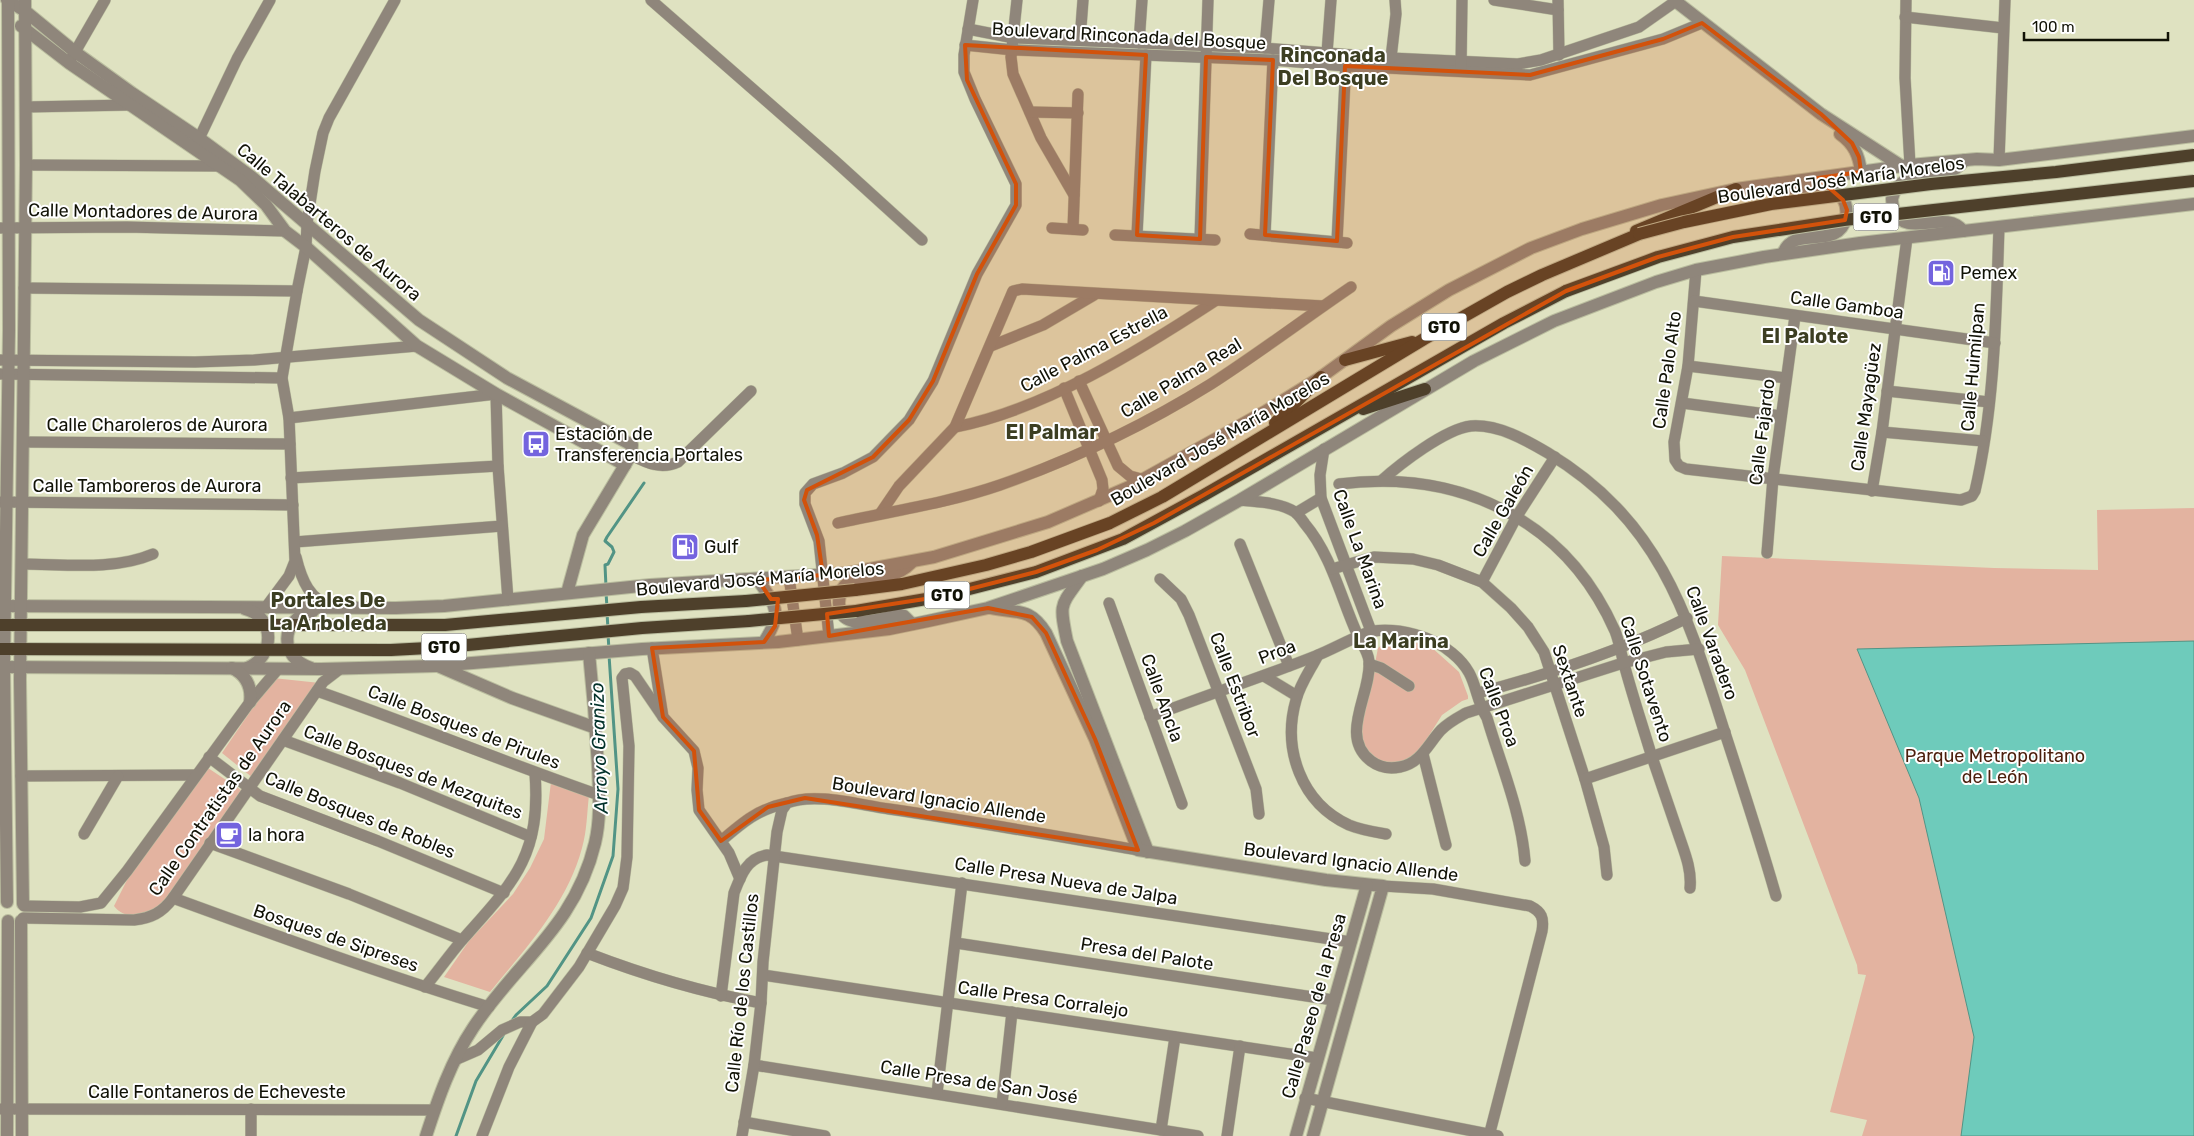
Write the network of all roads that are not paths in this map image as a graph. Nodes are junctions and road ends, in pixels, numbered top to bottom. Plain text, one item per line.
1 (105, 0) edge
2 (270, 0) edge
3 (395, 0) edge
4 (651, 0) edge
5 (973, 0) edge
6 (1017, 0) edge
7 (1083, 0) edge
8 (1142, 0) edge
9 (1208, 0) edge
10 (1269, 0) edge
11 (1331, 0) edge
12 (1395, 0) edge
13 (1462, 0) edge
14 (1494, 0) edge
15 (1906, 0) edge
16 (2005, 0) edge
17 (1675, 1) edge
18 (1558, 5) edge
19 (6, 6) edge
20 (25, 6) edge
21 (1905, 17) junction
22 (1651, 20) junction
23 (1702, 23) junction
24 (2003, 28) junction
25 (26, 29) junction
26 (968, 29) junction
27 (1663, 39) junction
28 (1080, 40) junction
29 (1139, 43) junction
30 (1014, 44) junction
31 (965, 45) junction
32 (4, 48) edge
33 (1265, 48) junction
34 (1207, 52) junction
35 (1327, 53) junction
36 (1146, 55) junction
37 (1558, 55) junction
38 (72, 57) junction
39 (1391, 58) junction
40 (1273, 60) junction
41 (1346, 61) junction
42 (1461, 67) junction
43 (1078, 94) dead end
44 (130, 105) junction
45 (5, 106) edge
46 (26, 107) junction
47 (1030, 112) junction
48 (1078, 113) junction
49 (1821, 114) junction
50 (2194, 136) edge
51 (196, 144) junction
52 (2194, 155) edge
53 (1965, 160) junction
54 (1999, 160) junction
55 (26, 165) junction
56 (5, 166) edge
57 (219, 166) junction
58 (1907, 166) junction
59 (1861, 172) junction
60 (2194, 180) edge
61 (1768, 185) junction
62 (1736, 189) junction
63 (1074, 195) junction
64 (2194, 204) edge
65 (307, 223) junction
66 (5, 228) edge
67 (25, 228) junction
68 (1052, 228) dead end
69 (1999, 228) junction
70 (285, 231) junction
71 (1963, 231) junction
72 (1250, 234) dead end
73 (1116, 235) dead end
74 (1137, 235) junction
75 (1265, 235) junction
76 (1907, 238) junction
77 (1200, 239) junction
78 (922, 240) dead end
79 (1215, 240) dead end
80 (306, 247) junction
81 (1783, 254) junction
82 (1589, 255) junction
83 (1696, 270) junction
84 (1351, 287) dead end
85 (24, 288) junction
86 (5, 290) edge
87 (297, 291) junction
88 (1094, 295) junction
89 (1694, 300) junction
90 (1215, 301) junction
91 (1323, 306) junction
92 (1795, 316) junction
93 (1894, 329) junction
94 (1424, 339) junction
95 (1995, 343) junction
96 (418, 346) junction
97 (991, 346) junction
98 (285, 359) junction
99 (4, 360) edge
100 (24, 360) junction
101 (1345, 360) junction
102 (195, 362) junction
103 (1688, 366) junction
104 (4, 374) edge
105 (24, 374) junction
106 (195, 377) junction
107 (1321, 377) junction
108 (282, 378) junction
109 (507, 378) junction
110 (1786, 378) junction
111 (1079, 381) junction
112 (1064, 388) junction
113 (1425, 388) junction
114 (751, 391) dead end
115 (1888, 391) junction
116 (496, 394) junction
117 (1988, 402) junction
118 (1682, 403) junction
119 (1781, 416) junction
120 (289, 418) junction
121 (1337, 418) junction
122 (955, 427) junction
123 (1882, 432) junction
124 (1259, 440) junction
125 (1106, 441) junction
126 (1983, 441) junction
127 (23, 442) junction
128 (4, 443) edge
129 (290, 444) junction
130 (1090, 449) junction
131 (1324, 449) junction
132 (1555, 457) junction
133 (628, 460) junction
134 (498, 466) junction
135 (292, 478) junction
136 (1773, 478) junction
137 (1144, 480) junction
138 (1381, 481) junction
139 (1339, 484) dead end
140 (1872, 491) junction
141 (1321, 498) junction
142 (1240, 500) junction
143 (1099, 501) junction
144 (3, 502) edge
145 (22, 502) junction
146 (293, 505) junction
147 (1296, 513) junction
148 (880, 514) junction
149 (1517, 516) junction
150 (838, 523) dead end
151 (502, 526) junction
152 (1240, 544) dead end
153 (295, 548) junction
154 (1767, 553) dead end
155 (153, 554) dead end
156 (913, 562) junction
157 (3, 564) edge
158 (22, 564) junction
159 (1346, 564) junction
160 (1332, 569) junction
161 (823, 575) junction
162 (1082, 576) junction
163 (789, 577) junction
164 (1160, 579) dead end
165 (758, 580) junction
166 (1482, 582) junction
167 (567, 593) junction
168 (508, 600) junction
169 (1109, 603) dead end
170 (2, 606) edge
171 (21, 606) junction
172 (266, 607) junction
173 (323, 607) junction
174 (243, 608) junction
175 (349, 608) junction
176 (988, 608) junction
177 (1687, 618) junction
178 (912, 624) junction
179 (2, 625) edge
180 (20, 625) junction
181 (266, 626) junction
182 (290, 626) junction
183 (1371, 631) junction
184 (1658, 633) junction
185 (829, 636) junction
186 (1359, 637) junction
187 (798, 640) junction
188 (764, 642) junction
189 (647, 648) junction
190 (1620, 648) junction
191 (2, 649) edge
192 (20, 649) junction
193 (1699, 649) junction
194 (266, 650) junction
195 (290, 651) junction
196 (1666, 652) junction
197 (595, 653) junction
198 (1318, 655) junction
199 (1624, 663) junction
200 (1369, 664) junction
201 (436, 666) junction
202 (1290, 666) junction
203 (2, 667) edge
204 (20, 667) junction
205 (238, 668) junction
206 (278, 669) junction
207 (321, 669) junction
208 (340, 669) junction
209 (1550, 673) junction
210 (1264, 676) junction
211 (1409, 686) dead end
212 (1554, 686) junction
213 (317, 691) junction
214 (1217, 691) junction
215 (1478, 693) junction
216 (1297, 696) junction
217 (250, 702) junction
218 (1481, 709) junction
219 (2, 714) edge
220 (664, 717) junction
221 (1150, 717) junction
222 (596, 728) junction
223 (1725, 732) junction
224 (283, 740) junction
225 (1422, 754) junction
226 (209, 757) junction
227 (1652, 757) junction
228 (535, 773) junction
229 (3, 774) edge
230 (21, 776) junction
231 (118, 776) junction
232 (196, 776) junction
233 (1585, 779) junction
234 (249, 787) junction
235 (599, 795) junction
236 (787, 803) junction
237 (1182, 804) dead end
238 (1259, 814) dead end
239 (3, 834) edge
240 (84, 834) dead end
241 (1386, 834) dead end
242 (531, 837) junction
243 (721, 841) junction
244 (210, 843) junction
245 (1446, 845) dead end
246 (1143, 851) junction
247 (775, 854) junction
248 (1525, 861) dead end
249 (1606, 875) dead end
250 (740, 879) junction
251 (962, 883) junction
252 (1367, 885) junction
253 (1383, 886) junction
254 (1690, 888) dead end
255 (504, 894) junction
256 (1776, 896) dead end
257 (172, 898) junction
258 (102, 902) junction
259 (4, 904) edge
260 (15, 915) edge
261 (105, 920) junction
262 (462, 940) junction
263 (1351, 942) junction
264 (956, 943) junction
265 (587, 953) junction
266 (763, 975) junction
267 (425, 988) junction
268 (4, 989) edge
269 (721, 996) junction
270 (1333, 1000) junction
271 (762, 1003) junction
272 (948, 1003) junction
273 (488, 1006) junction
274 (1012, 1012) junction
275 (532, 1022) junction
276 (1175, 1037) junction
277 (1240, 1046) junction
278 (4, 1050) edge
279 (1317, 1058) junction
280 (456, 1060) junction
281 (754, 1064) junction
282 (937, 1093) junction
283 (1305, 1098) junction
284 (1323, 1103) junction
285 (1002, 1104) junction
286 (3, 1109) edge
287 (22, 1109) junction
288 (251, 1109) junction
289 (434, 1110) junction
290 (744, 1122) junction
291 (1161, 1130) junction
292 (7, 1136) edge
293 (22, 1136) edge
294 (251, 1136) edge
295 (426, 1136) edge
296 (482, 1136) edge
297 (742, 1136) edge
298 (824, 1136) edge
299 (1198, 1136) edge
300 (1227, 1136) edge
301 (1296, 1136) edge
302 (1313, 1136) edge
303 (1492, 1136) edge

1 - 38 street
2 - 51 street
3 - 65 street
4 - 78 street
5 - 26 street
6 - 30 street
7 - 28 street
8 - 29 street
9 - 34 street
10 - 33 street
11 - 35 street
12 - 39 street
13 - 42 street
14 - 18 street
15 - 21 street
16 - 24 street
17 - 22 street, Boulevard Rinconada del Bosque
17 - 23 street
18 - 37 street
19 - 20 street, Calle Talabarteros de Aurora
19 - 25 street, Calle Talabarteros de Aurora
19 - 32 street
20 - 25 street
20 - 38 street, Calle Talabarteros de Aurora
21 - 24 street
21 - 58 street
22 - 27 street
22 - 37 street, Boulevard Rinconada del Bosque
23 - 27 street, Boulevard Rinconada del Bosque
23 - 49 street
24 - 54 street
25 - 38 street, Calle Talabarteros de Aurora
25 - 46 street
26 - 30 street, Boulevard Rinconada del Bosque
26 - 31 street
27 - 42 street, Boulevard Rinconada del Bosque
28 - 29 street, Boulevard Rinconada del Bosque
28 - 30 street, Boulevard Rinconada del Bosque
29 - 34 street, Boulevard Rinconada del Bosque
30 - 31 street, Boulevard Rinconada del Bosque
30 - 36 street, Boulevard Rinconada del Bosque
30 - 47 street
31 - 161 street
32 - 45 street
33 - 34 street, Boulevard Rinconada del Bosque
33 - 35 street, Boulevard Rinconada del Bosque
34 - 36 street, Boulevard Rinconada del Bosque
34 - 40 street, Boulevard Rinconada del Bosque
34 - 77 street
35 - 41 street, Boulevard Rinconada del Bosque
36 - 74 street
37 - 42 street, Boulevard Rinconada del Bosque
38 - 44 street, Calle Talabarteros de Aurora
38 - 51 street, Calle Talabarteros de Aurora
39 - 41 street, Boulevard Rinconada del Bosque
39 - 42 street, Boulevard Rinconada del Bosque
40 - 41 street, Boulevard Rinconada del Bosque
40 - 75 street
41 - 42 street, Boulevard Rinconada del Bosque
41 - 75 street
43 - 48 street
44 - 46 street
44 - 51 street, Calle Talabarteros de Aurora
45 - 56 street
46 - 55 street
47 - 48 street
47 - 63 street
48 - 63 street
49 - 58 street
49 - 59 street
50 - 54 street, Boulevard José María Morelos
51 - 57 street, Calle Talabarteros de Aurora
51 - 65 street, Calle Talabarteros de Aurora
52 - 82 main road, Boulevard José María Morelos / GTO, bridge
53 - 54 street, Boulevard José María Morelos
53 - 58 street, Boulevard José María Morelos
53 - 71 street
55 - 57 street
55 - 67 street
56 - 66 street
57 - 70 street, Calle Talabarteros de Aurora
58 - 59 street, Boulevard José María Morelos
59 - 61 street, Boulevard José María Morelos
60 - 121 main road, GTO, bridge
61 - 62 street, Boulevard José María Morelos
61 - 81 street
62 - 82 main road
62 - 101 street, Boulevard José María Morelos
63 - 68 street
64 - 69 street
65 - 80 street
65 - 109 street, Calle Talabarteros de Aurora
66 - 67 street, Calle Montadores de Aurora
66 - 86 street
67 - 70 street, Calle Montadores de Aurora
67 - 85 street
69 - 71 street
69 - 95 street, Calle Huimilpan
70 - 80 street, Calle Talabarteros de Aurora
71 - 76 street
72 - 75 street
73 - 74 street
74 - 77 street
76 - 81 street
76 - 93 street, Calle Mayagüez
77 - 79 street
80 - 87 street
80 - 96 street, Calle Talabarteros de Aurora
81 - 83 street
82 - 94 main road, Boulevard José María Morelos / GTO
83 - 89 street, Calle Palo Alto
83 - 113 street
84 - 91 street, Calle Palma Real
85 - 87 street
85 - 100 street
86 - 99 street
87 - 98 street
88 - 90 street
88 - 97 street
88 - 97 street
89 - 92 street, Calle Gamboa
89 - 103 street, Calle Palo Alto
90 - 91 street
90 - 111 street, Calle Palma Estrella
91 - 125 street, Calle Palma Real
92 - 93 street, Calle Gamboa
92 - 110 street, Calle Fajardo
93 - 95 street, Calle Gamboa
93 - 115 street, Calle Mayagüez
94 - 101 main road
94 - 124 main road, Boulevard José María Morelos / GTO
95 - 117 street, Calle Huimilpan
96 - 98 street
96 - 116 street, Calle Talabarteros de Aurora
97 - 122 street
98 - 102 street
98 - 108 street
99 - 100 street
99 - 104 street
100 - 102 street
100 - 105 street
101 - 107 street, Boulevard José María Morelos
102 - 106 street
103 - 110 street
103 - 118 street, Calle Palo Alto
104 - 105 street
104 - 128 street
105 - 106 street
105 - 127 street
106 - 108 street
107 - 124 main road
107 - 137 street, Boulevard José María Morelos
108 - 120 street
109 - 116 street
109 - 133 street, Calle Talabarteros de Aurora
110 - 119 street, Calle Fajardo
111 - 112 street, Calle Palma Estrella
111 - 125 street
112 - 122 street, Calle Palma Estrella
112 - 130 street
113 - 121 main road
113 - 131 street
114 - 133 street
115 - 117 street
115 - 123 street, Calle Mayagüez
116 - 120 street
116 - 133 street, Calle Talabarteros de Aurora
116 - 134 street
117 - 126 street, Calle Huimilpan
118 - 119 street
118 - 136 street, Calle Palo Alto
119 - 136 street, Calle Fajardo
120 - 129 street
121 - 195 main road, GTO, bridge
122 - 148 street
123 - 126 street
123 - 140 street, Calle Mayagüez
124 - 182 main road, Boulevard José María Morelos / GTO, bridge
125 - 130 street, Calle Palma Real
125 - 137 street
126 - 140 street, Calle Huimilpan
127 - 129 street, Calle Charoleros de Aurora
127 - 145 street
128 - 144 street
129 - 135 street
130 - 143 street
130 - 148 street, Calle Palma Real
131 - 141 street, Calle La Marina
131 - 142 street
132 - 138 street, Calle Varadero
132 - 149 street, Calle Galeón
132 - 177 street, Calle Varadero
133 - 167 street
134 - 135 street
134 - 151 street
135 - 146 street
136 - 140 street
136 - 154 street, Calle Fajardo
137 - 143 street, Boulevard José María Morelos
138 - 139 street, Calle Sotavento
138 - 149 street, Calle Sotavento
141 - 147 street
141 - 159 street, Calle La Marina
142 - 147 street
142 - 162 street
143 - 156 street, Boulevard José María Morelos
144 - 145 street, Calle Tamboreros de Aurora
144 - 157 street
145 - 146 street, Calle Tamboreros de Aurora
145 - 158 street
146 - 153 street
147 - 160 street, Calle La Marina
148 - 150 street, Calle Palma Real
149 - 166 street, Calle Galeón
149 - 190 street, Calle Sotavento
151 - 153 street
151 - 168 street
152 - 202 street
153 - 172 street
153 - 175 street
155 - 158 street
156 - 161 street, Boulevard José María Morelos
156 - 178 street
157 - 170 street
158 - 171 street
159 - 160 street, Sextante
159 - 166 street, Sextante
159 - 183 street, Calle La Marina
160 - 186 street, Calle La Marina
161 - 163 street, Boulevard José María Morelos
161 - 185 street
162 - 176 street
162 - 246 street
163 - 165 street, Boulevard José María Morelos
163 - 187 street
164 - 214 street, Calle Estribor
165 - 167 street, Boulevard José María Morelos
165 - 188 street
166 - 209 street, Sextante
167 - 168 street, Boulevard José María Morelos
168 - 175 street, Boulevard José María Morelos
169 - 221 street, Calle Ancla
170 - 171 street, Boulevard José María Morelos
170 - 179 street
171 - 174 street, Boulevard José María Morelos
171 - 180 street
172 - 173 street, Boulevard José María Morelos
172 - 174 street, Boulevard José María Morelos
173 - 175 street, Boulevard José María Morelos
173 - 182 street
174 - 181 street
176 - 178 street
176 - 246 street
177 - 184 street
177 - 193 street, Calle Varadero
178 - 185 street
179 - 180 main road, GTO
179 - 191 street
180 - 181 main road, Boulevard José María Morelos / GTO
180 - 192 street
181 - 182 main road, Boulevard José María Morelos / GTO
181 - 194 street
182 - 195 street
183 - 186 street
183 - 215 street, Calle Proa
184 - 190 street
184 - 196 street
185 - 187 street
186 - 198 street, Proa
186 - 200 street, Calle La Marina
187 - 188 street
188 - 189 street
189 - 197 street
189 - 220 street
190 - 199 street, Calle Sotavento
190 - 209 street
191 - 192 main road, GTO
191 - 203 street
192 - 194 main road, GTO
192 - 204 street
193 - 196 street, Calle La Marina
193 - 223 street, Calle Varadero
194 - 195 main road, GTO
194 - 205 street
195 - 206 street
195 - 207 street
196 - 199 street, Calle La Marina
197 - 201 street
197 - 222 street
198 - 202 street, Proa
198 - 216 street, Boulevard Ignacio Allende
199 - 212 street, Calle La Marina
199 - 227 street, Calle Sotavento
200 - 211 street
200 - 225 street, Calle La Marina
201 - 208 street
201 - 222 street
202 - 210 street, Proa
203 - 204 street
203 - 219 street
204 - 205 street
204 - 230 street
205 - 206 street
205 - 217 street
206 - 207 street
206 - 217 street
207 - 208 street
208 - 213 street, Calle Contratistas de Aurora
209 - 212 street, Sextante
209 - 215 street
210 - 214 street, Proa
210 - 216 street
212 - 218 street, Calle La Marina
212 - 233 street, Sextante
213 - 224 street, Calle Contratistas de Aurora
213 - 228 street, Calle Bosques de Pirules
214 - 221 street, Proa
214 - 238 street, Calle Estribor
215 - 218 street, Calle Proa
216 - 241 street, Boulevard Ignacio Allende
217 - 226 street
218 - 225 street, Calle La Marina
218 - 248 street, Calle Proa
219 - 229 street
220 - 243 street
220 - 265 street
221 - 237 street, Calle Ancla
222 - 235 street
223 - 227 street
223 - 256 street, Calle Varadero
224 - 234 street, Calle Contratistas de Aurora
224 - 242 street, Calle Bosques de Mezquites
225 - 245 street
226 - 232 street
226 - 234 street, Calle Bosques de Robles
227 - 233 street
227 - 254 street, Calle Sotavento
228 - 235 street, Calle Bosques de Pirules
228 - 242 street
229 - 239 street
230 - 231 street
230 - 260 street
231 - 232 street
231 - 240 street
232 - 258 street
233 - 249 street, Sextante
234 - 244 street, Calle Contratistas de Aurora
234 - 255 street, Calle Bosques de Robles
235 - 273 street
236 - 243 street, Boulevard Ignacio Allende
236 - 246 street, Boulevard Ignacio Allende
236 - 247 street
239 - 259 street
242 - 255 street
243 - 250 street
244 - 257 street, Calle Contratistas de Aurora
244 - 262 street
246 - 252 street, Boulevard Ignacio Allende
247 - 250 street
247 - 251 street, Calle Presa Nueva de Jalpa
247 - 266 street, Calle Río de los Castillos
250 - 269 street
251 - 263 street, Calle Presa Nueva de Jalpa
251 - 264 street
252 - 253 street, Boulevard Ignacio Allende
252 - 263 street, Calle Paseo de la Presa
253 - 284 street, Calle Paseo de la Presa
253 - 303 street, Boulevard Ignacio Allende
255 - 262 street
257 - 261 street, Calle Contratistas de Aurora
257 - 267 street, Bosques de Sipreses
258 - 260 street
258 - 261 street
259 - 260 street
259 - 260 street
260 - 261 street, Calle Contratistas de Aurora
260 - 268 street
260 - 287 street
262 - 267 street
263 - 270 street, Calle Paseo de la Presa
264 - 270 street, Presa del Palote
264 - 272 street
265 - 269 street
265 - 275 street
266 - 271 street, Calle Río de los Castillos
266 - 272 street, Calle Presa Corralejo
267 - 273 street, Bosques de Sipreses
268 - 278 street
269 - 271 street
270 - 279 street, Calle Paseo de la Presa
271 - 281 street, Calle Río de los Castillos
272 - 274 street, Calle Presa Corralejo
272 - 282 street
273 - 280 street
274 - 276 street, Calle Presa Corralejo
274 - 285 street
275 - 280 street
275 - 296 street
276 - 277 street, Calle Presa Corralejo
276 - 291 street
277 - 279 street, Calle Presa Corralejo
277 - 300 street
278 - 286 street
279 - 283 street, Calle Paseo de la Presa
280 - 289 street
281 - 282 street, Calle Presa de San José
281 - 290 street, Calle Río de los Castillos
282 - 285 street, Calle Presa de San José
283 - 284 street
283 - 301 street, Calle Paseo de la Presa
284 - 302 street, Calle Paseo de la Presa
284 - 303 street
285 - 291 street, Calle Presa de San José
286 - 287 street, Calle Fontaneros de Echeveste
286 - 292 street
287 - 288 street, Calle Fontaneros de Echeveste
287 - 293 street
288 - 289 street, Calle Fontaneros de Echeveste
288 - 294 street
289 - 295 street
290 - 297 street, Calle Río de los Castillos
290 - 298 street
291 - 299 street, Calle Presa de San José

